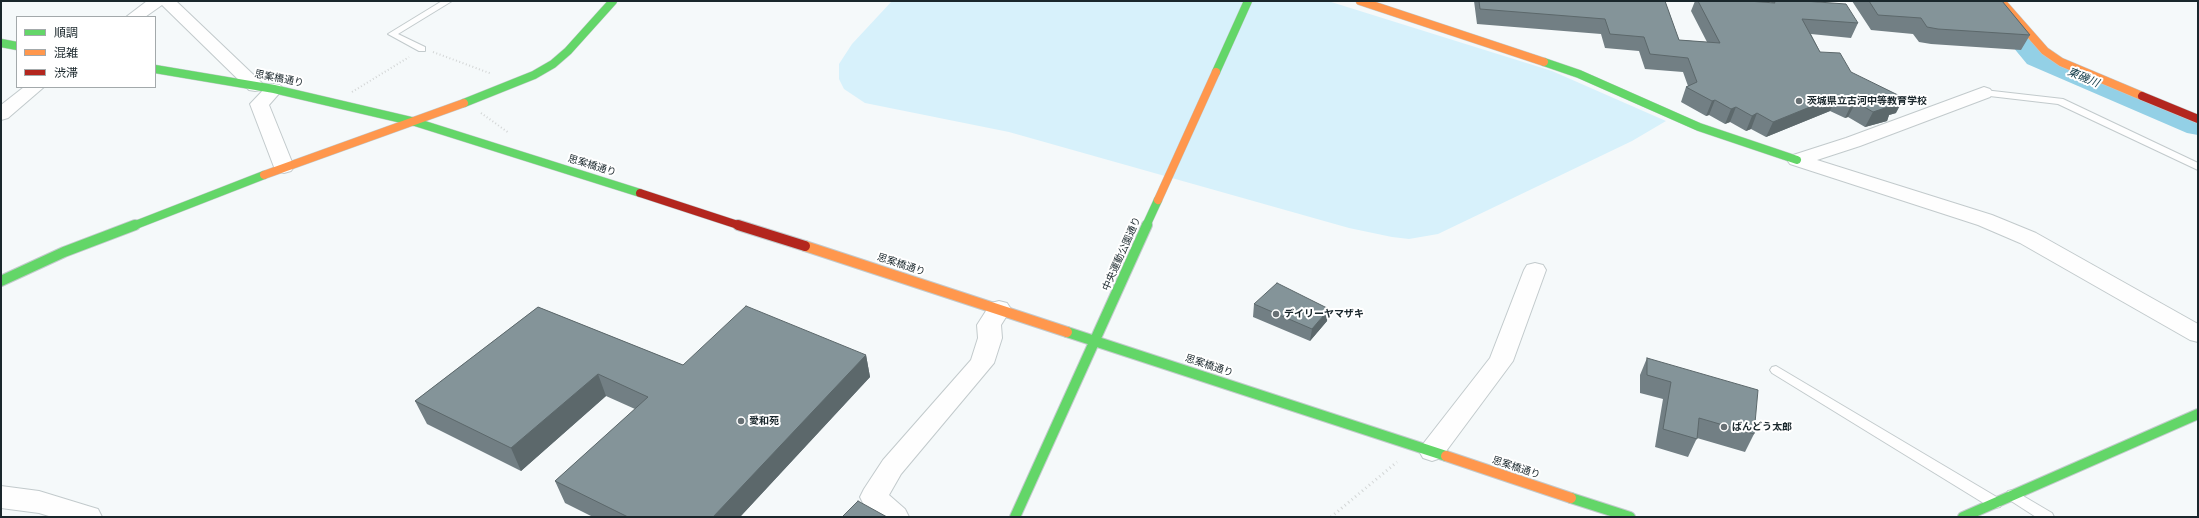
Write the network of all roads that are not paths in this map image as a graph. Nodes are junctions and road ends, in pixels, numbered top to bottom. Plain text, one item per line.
1 (158, 1) edge
2 (167, 1) edge
3 (448, 1) edge
4 (613, 1) edge
5 (1248, 1) edge
6 (1360, 1) edge
7 (2001, 1) edge
8 (136, 16) edge
9 (1, 43) edge
10 (16, 46) edge
11 (422, 49) road end
12 (156, 69) edge
13 (255, 86) junction
14 (34, 88) edge
15 (274, 89) junction
16 (1984, 93) joint
17 (1, 114) edge
18 (2198, 119) edge
19 (415, 122) junction
20 (1797, 160) junction
21 (284, 166) junction
22 (2198, 167) edge
23 (1535, 270) dead end
24 (1, 281) edge
25 (1000, 309) junction
26 (2198, 334) edge
27 (1095, 340) junction
28 (1776, 370) dead end
29 (2198, 414) edge
30 (1424, 449) junction
31 (2013, 495) junction
32 (1, 497) edge
33 (1995, 503) junction
34 (88, 517) edge
35 (895, 517) edge
36 (1015, 517) edge
37 (1630, 517) edge
38 (1963, 517) edge
39 (2047, 517) edge

1 - 8 street
2 - 13 street
3 - 11 lane
4 - 19 street
5 - 27 street, 中央運動公園通り
6 - 20 street
7 - 18 street
9 - 10 street
12 - 13 street, 思案橋通り
13 - 15 street, 思案橋通り
14 - 17 street
15 - 19 street, 思案橋通り
15 - 21 street
16 - 20 street
16 - 22 lane
19 - 21 street
19 - 25 street, 思案橋通り
20 - 26 street
21 - 24 street
23 - 30 street
25 - 27 street, 思案橋通り
25 - 35 street
27 - 30 street, 思案橋通り
27 - 36 street, 中央運動公園通り
28 - 33 lane
29 - 31 street
30 - 37 street, 思案橋通り
31 - 33 street
31 - 39 lane
32 - 34 street
33 - 38 street

